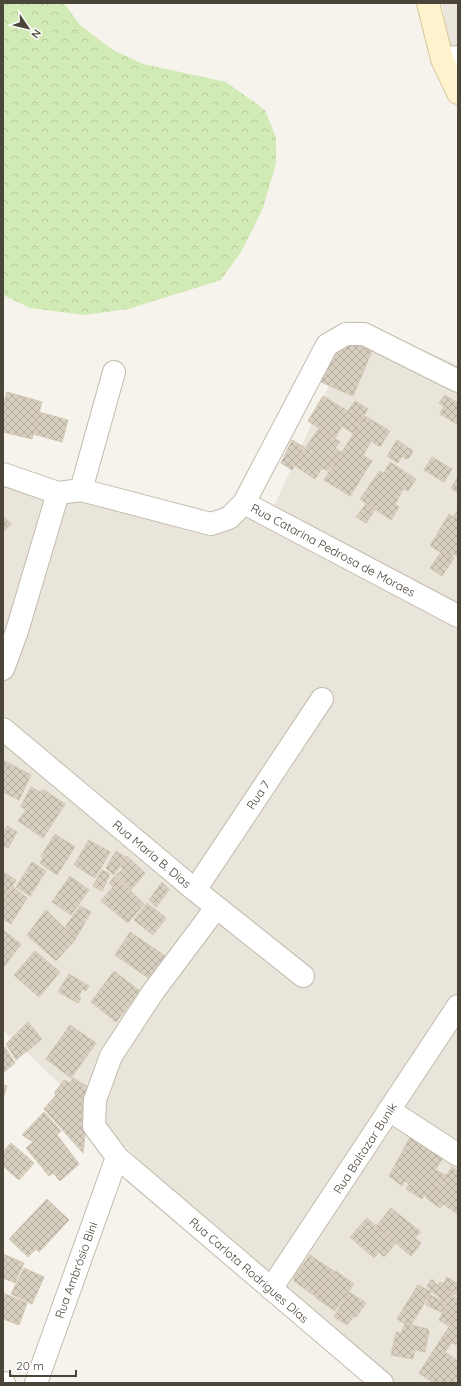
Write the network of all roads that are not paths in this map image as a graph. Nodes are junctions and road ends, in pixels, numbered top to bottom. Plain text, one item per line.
1 (428, 3) edge
2 (450, 58) edge
3 (458, 93) edge
4 (114, 372) dead end
5 (458, 381) edge
6 (3, 474) edge
7 (81, 490) junction
8 (58, 493) junction
9 (244, 502) junction
10 (458, 616) edge
11 (3, 669) edge
12 (322, 699) dead end
13 (3, 729) edge
14 (195, 890) junction
15 (216, 908) junction
16 (303, 976) dead end
17 (458, 1006) edge
18 (389, 1110) junction
19 (458, 1155) edge
20 (118, 1157) junction
21 (271, 1290) junction
22 (36, 1383) edge
23 (382, 1383) edge

1 - 2 main road
2 - 3 main road
4 - 7 street
5 - 9 street
6 - 8 street, Rua Catarina Pedrosa de Moraes
7 - 8 street, Rua Catarina Pedrosa de Moraes
7 - 9 street, Rua Catarina Pedrosa de Moraes
8 - 11 street
9 - 10 street, Rua Catarina Pedrosa de Moraes
12 - 14 street, Rua 7
13 - 14 street, Rua Maria B. Dias
14 - 15 street, Rua Maria B. Dias
15 - 16 street, Rua Maria B. Dias
15 - 20 street, Rua Carlota Rodrigues Dias
17 - 18 street, Rua Baltazar Bunik
18 - 19 street
18 - 21 street, Rua Baltazar Bunik
20 - 21 street, Rua Carlota Rodrigues Dias
20 - 22 street, Rua Ambrósio Bini
21 - 23 street, Rua Carlota Rodrigues Dias

